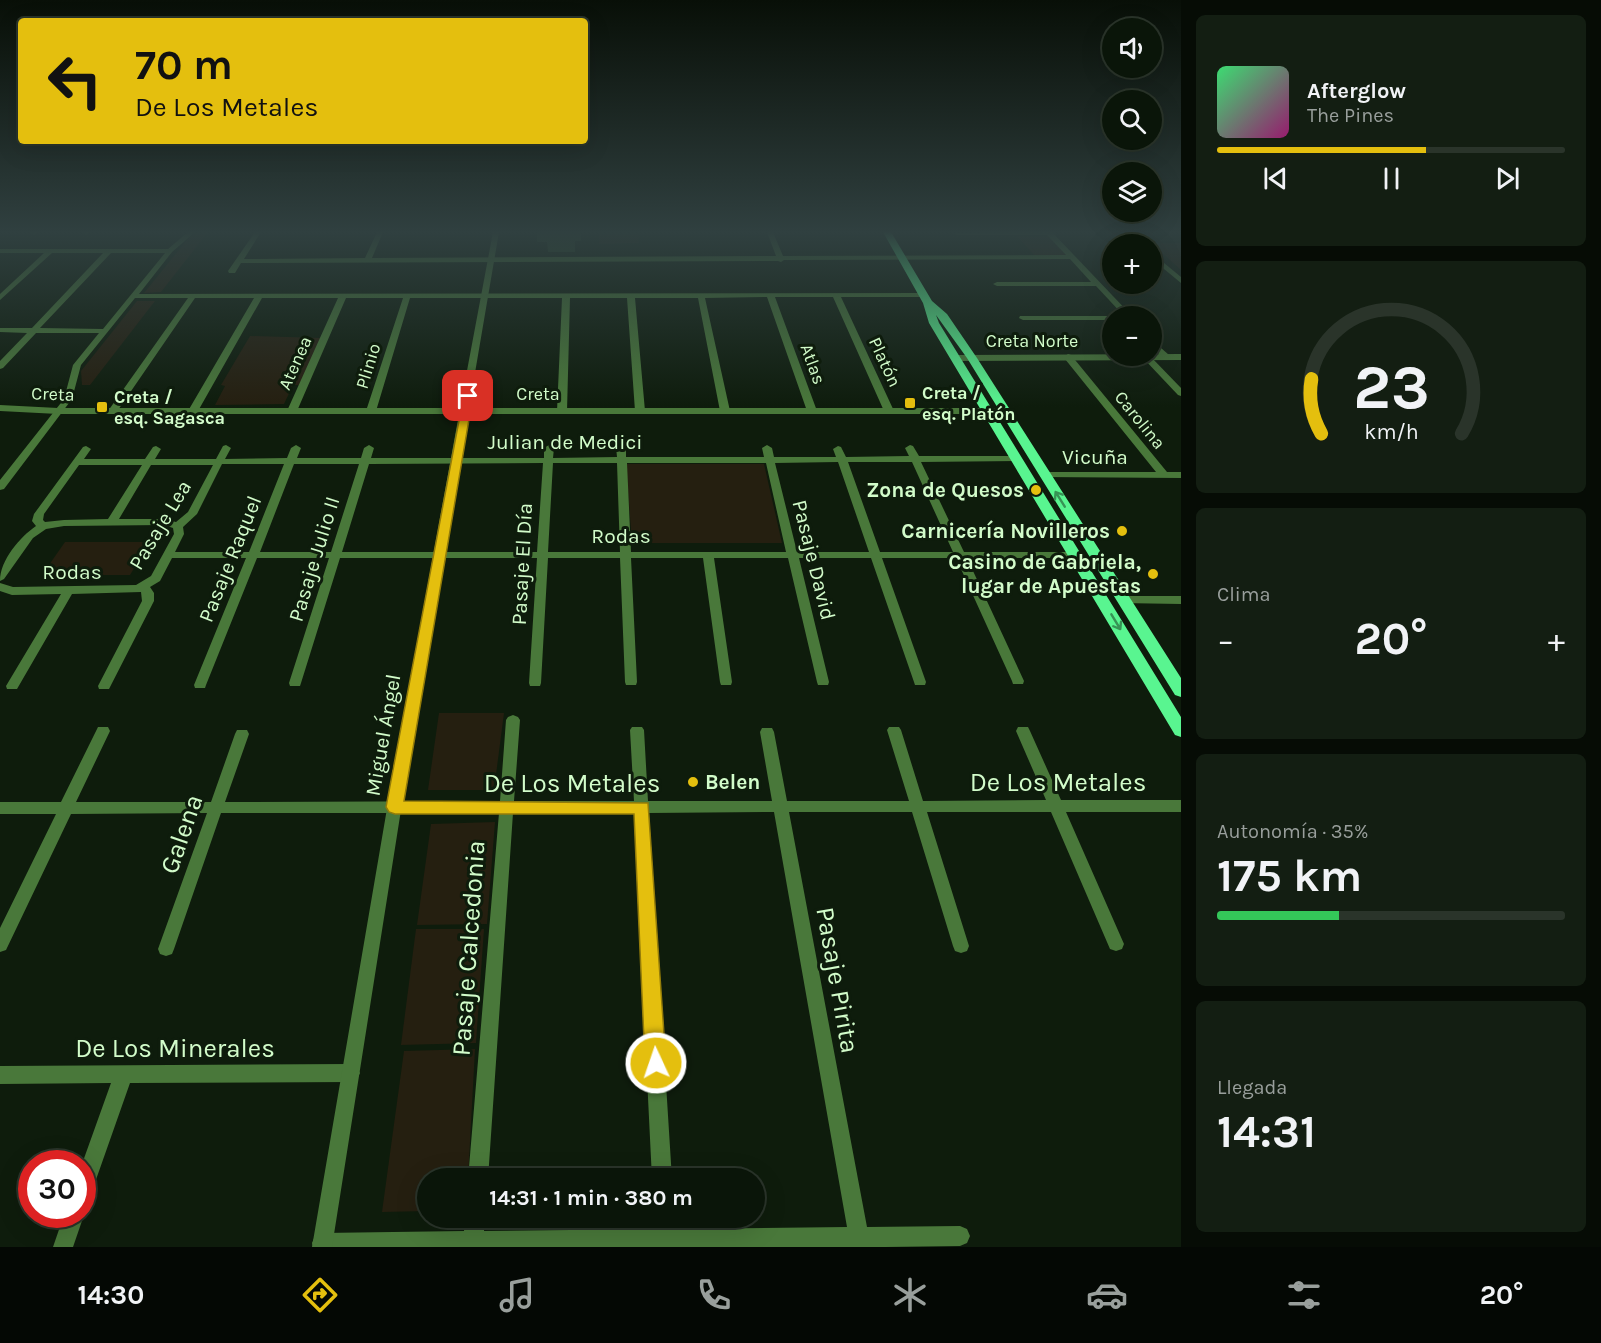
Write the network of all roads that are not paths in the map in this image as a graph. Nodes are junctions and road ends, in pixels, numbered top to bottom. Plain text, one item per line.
1 (72, 290) edge
2 (138, 290) edge
3 (487, 290) edge
4 (921, 290) edge
5 (1103, 290) edge
6 (631, 295) junction
7 (701, 295) junction
8 (771, 295) junction
9 (836, 295) junction
10 (133, 296) junction
11 (193, 296) junction
12 (259, 296) junction
13 (343, 296) junction
14 (407, 296) junction
15 (486, 296) junction
16 (566, 296) junction
17 (926, 299) junction
18 (1118, 306) edge
19 (1023, 318) dead end
20 (1102, 318) edge
21 (0, 330) edge
22 (34, 331) junction
23 (105, 331) junction
24 (1162, 353) edge
25 (1068, 357) junction
26 (1102, 357) edge
27 (1162, 357) edge
28 (1166, 357) junction
29 (1181, 357) edge
30 (956, 358) junction
31 (972, 358) junction
32 (0, 366) edge
33 (1156, 366) edge
34 (1181, 393) edge
35 (0, 408) edge
36 (58, 411) junction
37 (113, 411) junction
38 (193, 411) junction
39 (292, 411) junction
40 (372, 411) junction
41 (465, 411) junction
42 (562, 411) junction
43 (640, 411) junction
44 (725, 411) junction
45 (812, 411) junction
46 (889, 411) junction
47 (988, 411) junction
48 (1005, 411) junction
49 (621, 447) dead end
50 (226, 448) dead end
51 (297, 448) dead end
52 (369, 448) dead end
53 (549, 448) dead end
54 (767, 448) dead end
55 (910, 448) dead end
56 (86, 449) dead end
57 (156, 449) dead end
58 (840, 454) junction
59 (915, 459) junction
60 (1017, 459) junction
61 (548, 460) junction
62 (621, 460) junction
63 (770, 460) junction
64 (291, 461) junction
65 (365, 461) junction
66 (456, 461) junction
67 (76, 462) junction
68 (148, 462) junction
69 (219, 462) junction
70 (1045, 475) junction
71 (1164, 475) junction
72 (1181, 475) edge
73 (2, 482) edge
74 (111, 523) junction
75 (43, 526) junction
76 (178, 526) junction
77 (168, 555) junction
78 (253, 555) junction
79 (335, 555) junction
80 (440, 555) junction
81 (543, 555) junction
82 (625, 555) junction
83 (708, 555) junction
84 (793, 555) junction
85 (875, 555) junction
86 (960, 555) junction
87 (1075, 555) junction
88 (0, 577) edge
89 (0, 587) edge
90 (144, 587) junction
91 (68, 591) junction
92 (1124, 600) junction
93 (1181, 600) edge
94 (1018, 681) dead end
95 (535, 682) dead end
96 (631, 682) dead end
97 (726, 682) dead end
98 (824, 682) dead end
99 (920, 682) dead end
100 (295, 683) dead end
101 (200, 685) dead end
102 (12, 686) dead end
103 (104, 686) dead end
104 (1181, 691) edge
105 (513, 720) dead end
106 (638, 730) dead end
107 (894, 730) dead end
108 (103, 731) dead end
109 (1023, 731) dead end
110 (1181, 731) edge
111 (767, 732) dead end
112 (242, 734) dead end
113 (1181, 806) edge
114 (395, 807) junction
115 (506, 807) junction
116 (642, 807) junction
117 (781, 807) junction
118 (918, 807) junction
119 (1056, 807) junction
120 (0, 808) edge
121 (66, 808) junction
122 (216, 808) junction
123 (1116, 944) dead end
124 (0, 945) edge
125 (961, 946) dead end
126 (166, 949) dead end
127 (351, 1072) junction
128 (124, 1074) junction
129 (0, 1075) edge
130 (96, 1152) edge
131 (479, 1168) edge
132 (661, 1168) edge
133 (70, 1228) edge
134 (474, 1228) edge
135 (664, 1228) edge
136 (960, 1236) dead end
137 (859, 1238) junction
138 (665, 1239) junction
139 (473, 1241) junction
140 (322, 1245) edge
141 (63, 1247) edge

1 - 22 street
2 - 10 street
3 - 15 street, Miguel Ángel
4 - 17 main road
5 - 18 street
6 - 7 street
6 - 16 street
6 - 43 street
7 - 8 street
7 - 44 street
8 - 9 street
8 - 45 street, Atlas
9 - 17 street
9 - 46 street, Platón
10 - 11 street
10 - 23 street
11 - 12 street
11 - 37 street
12 - 13 street
12 - 38 street
13 - 14 street
13 - 39 street, Atenea
14 - 15 street
14 - 40 street, Plinio
15 - 16 street
15 - 41 street, Miguel Ángel
16 - 42 street
17 - 30 main road
17 - 31 main road
19 - 20 street
21 - 22 street
22 - 23 street
22 - 32 street
23 - 36 street
24 - 28 street
25 - 26 street, Creta Norte
25 - 31 street, Creta Norte
25 - 71 street, Carolina
27 - 28 street, Creta Norte
28 - 29 street, Creta Norte
30 - 31 street, Creta Norte
30 - 47 main road
31 - 48 main road
33 - 34 street
35 - 36 street, Creta
36 - 37 street, Creta
36 - 73 street
37 - 38 street, Creta
38 - 39 street, Creta
39 - 40 street, Creta
40 - 41 street, Creta
41 - 42 street, Creta
41 - 66 street, Miguel Ángel
42 - 43 street, Creta
43 - 44 street, Creta
44 - 45 street, Creta
45 - 46 street, Creta
46 - 47 street, Creta
47 - 48 street, Creta
47 - 60 main road
48 - 70 main road
49 - 62 street
50 - 69 street, Pasaje Lea
51 - 64 street, Pasaje Raquel
52 - 65 street, Pasaje Julio II
53 - 61 street, Pasaje El Día
54 - 63 street, Pasaje David
55 - 59 street
56 - 67 street
57 - 68 street
58 - 59 street, Julian de Medici
58 - 63 street, Julian de Medici
58 - 85 street
59 - 60 street, Julian de Medici
59 - 86 street
60 - 87 main road
61 - 62 street, Julian de Medici
61 - 66 street, Julian de Medici
61 - 81 street, Pasaje El Día
62 - 63 street, Julian de Medici
62 - 82 street
63 - 84 street, Pasaje David
64 - 65 street, Julian de Medici
64 - 69 street, Julian de Medici
64 - 78 street, Pasaje Raquel
65 - 66 street, Julian de Medici
65 - 79 street, Pasaje Julio II
66 - 80 street, Miguel Ángel
67 - 68 street, Julian de Medici
67 - 75 street
68 - 69 street, Julian de Medici
68 - 74 street
69 - 76 street, Pasaje Lea
70 - 71 street, Vicuña
92 -> 70 main road
71 - 72 street, Vicuña
74 - 75 street
74 - 76 street
75 - 88 street
76 - 77 street, Pasaje Lea
77 - 78 street, Rodas
77 - 90 street, Pasaje Lea
78 - 79 street, Rodas
78 - 101 street, Pasaje Raquel
79 - 80 street, Rodas
79 - 100 street, Pasaje Julio II
80 - 81 street, Rodas
80 - 114 street, Miguel Ángel
81 - 82 street, Rodas
81 - 95 street, Pasaje El Día
82 - 83 street, Rodas
82 - 96 street
83 - 84 street, Rodas
83 - 97 street
84 - 85 street, Rodas
84 - 98 street, Pasaje David
85 - 86 street, Rodas
85 - 99 street
86 - 87 street, Rodas
86 - 94 street
87 -> 110 main road
89 - 91 street, Rodas
90 - 91 street, Rodas
90 - 103 street, Pasaje Lea
91 - 102 street
92 - 93 street
92 - 104 main road
105 - 115 street, Pasaje Calcedonia
106 - 116 street
107 - 118 street
108 - 121 street
109 - 119 street
111 - 117 street, Pasaje Pirita
112 - 122 street, Galena
113 - 119 street, De Los Metales
114 - 115 street, De Los Metales
114 - 122 street, De Los Metales
114 - 127 street, Miguel Ángel
115 - 116 street, De Los Metales
115 - 131 street, Pasaje Calcedonia
116 - 117 street, De Los Metales
116 - 132 street
117 - 118 street, De Los Metales
117 - 137 street, Pasaje Pirita
118 - 119 street, De Los Metales
118 - 125 street
119 - 123 street
120 - 121 street, De Los Metales
121 - 122 street, De Los Metales
121 - 124 street
122 - 126 street, Galena
127 - 128 street, De Los Minerales
127 - 140 street, Miguel Ángel
128 - 129 street, De Los Minerales
128 - 130 street
133 - 141 street
134 - 139 street
135 - 138 street
136 - 137 street
137 - 138 street
138 - 139 street
139 - 140 street

